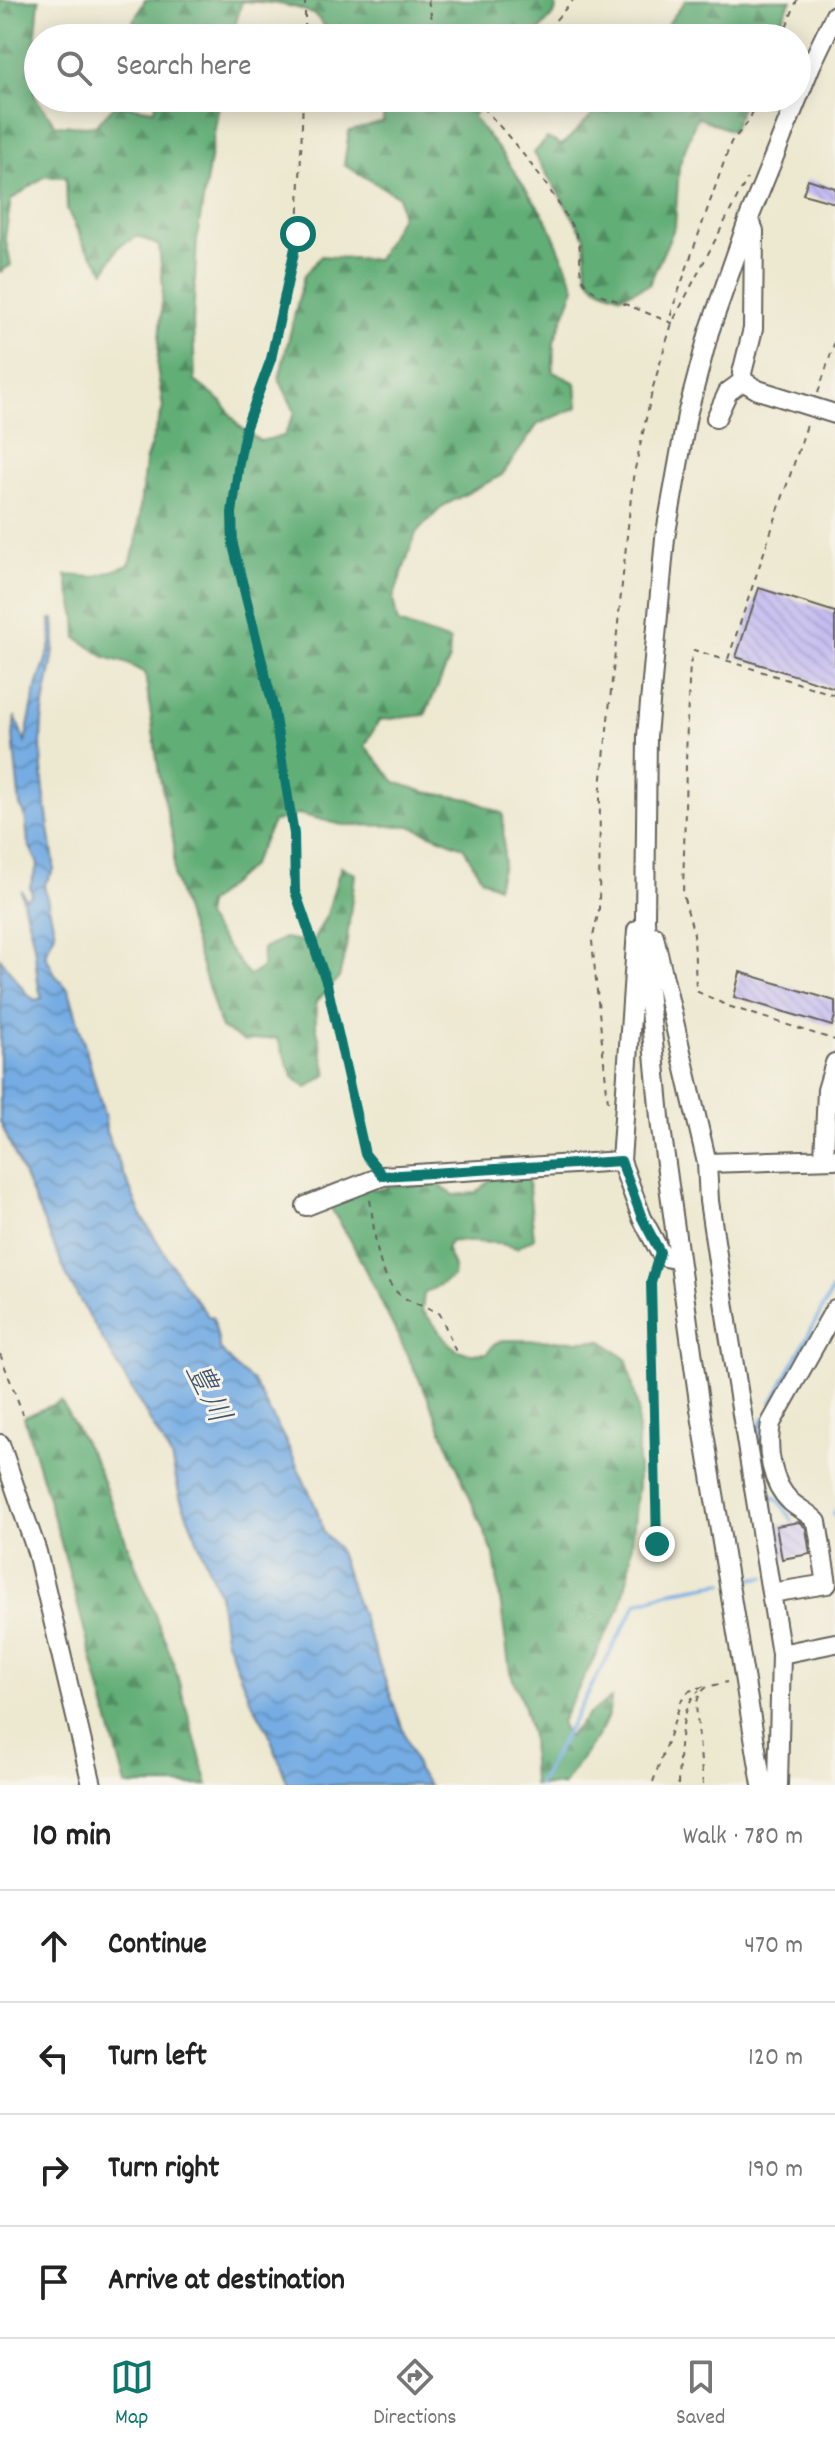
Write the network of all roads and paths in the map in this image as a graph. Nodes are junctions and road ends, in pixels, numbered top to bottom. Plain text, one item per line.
1 (305, 0) edge
2 (428, 0) edge
3 (573, 0) edge
4 (797, 0) edge
5 (835, 15) edge
6 (305, 24) edge
7 (433, 24) edge
8 (552, 24) edge
9 (788, 24) edge
10 (811, 65) edge
11 (302, 112) edge
12 (487, 112) edge
13 (753, 112) edge
14 (792, 112) edge
15 (750, 172) dead end
16 (749, 218) junction
17 (672, 323) junction
18 (835, 341) edge
19 (743, 381) junction
20 (814, 407) junction
21 (835, 414) edge
22 (716, 418) dead end
23 (728, 660) junction
24 (835, 695) edge
25 (645, 919) junction
26 (835, 1040) edge
27 (835, 1063) edge
28 (609, 1111) dead end
29 (830, 1159) edge
30 (621, 1161) junction
31 (707, 1163) junction
32 (375, 1179) junction
33 (306, 1206) dead end
34 (660, 1252) junction
35 (679, 1260) junction
36 (835, 1309) edge
37 (456, 1352) dead end
38 (0, 1354) edge
39 (23, 1414) dead end
40 (758, 1419) junction
41 (0, 1444) edge
42 (657, 1544) dead end
43 (769, 1582) junction
44 (835, 1643) edge
45 (781, 1654) junction
46 (746, 1680) junction
47 (714, 1684) junction
48 (707, 1687) junction
49 (653, 1782) dead end
50 (92, 1785) edge
51 (678, 1785) edge
52 (703, 1785) edge
53 (762, 1785) edge
54 (778, 1785) edge

1 - 6 path
2 - 7 path
3 - 8 path
4 - 9 path
5 - 10 street
11 - 32 path
12 - 17 path
13 - 17 path
14 - 16 street
15 - 17 path
16 - 19 street
16 - 25 street
17 - 28 path
18 - 20 path
19 - 20 street
19 - 22 street
20 - 21 street
20 - 23 path
23 - 24 path
23 - 26 path
25 - 30 street
25 - 31 street
25 - 35 street
27 - 29 street
29 - 31 street
30 - 32 street
30 - 34 street
31 - 40 street
32 - 33 street
32 - 37 path
34 - 35 street
34 - 42 path
35 - 46 street
36 - 40 street
38 - 39 path
40 - 43 street
40 - 43 street
41 - 50 street
43 - 45 street
44 - 45 street
45 - 54 street
46 - 47 path
46 - 53 street
47 - 48 path
47 - 49 path
48 - 51 path
48 - 52 path

